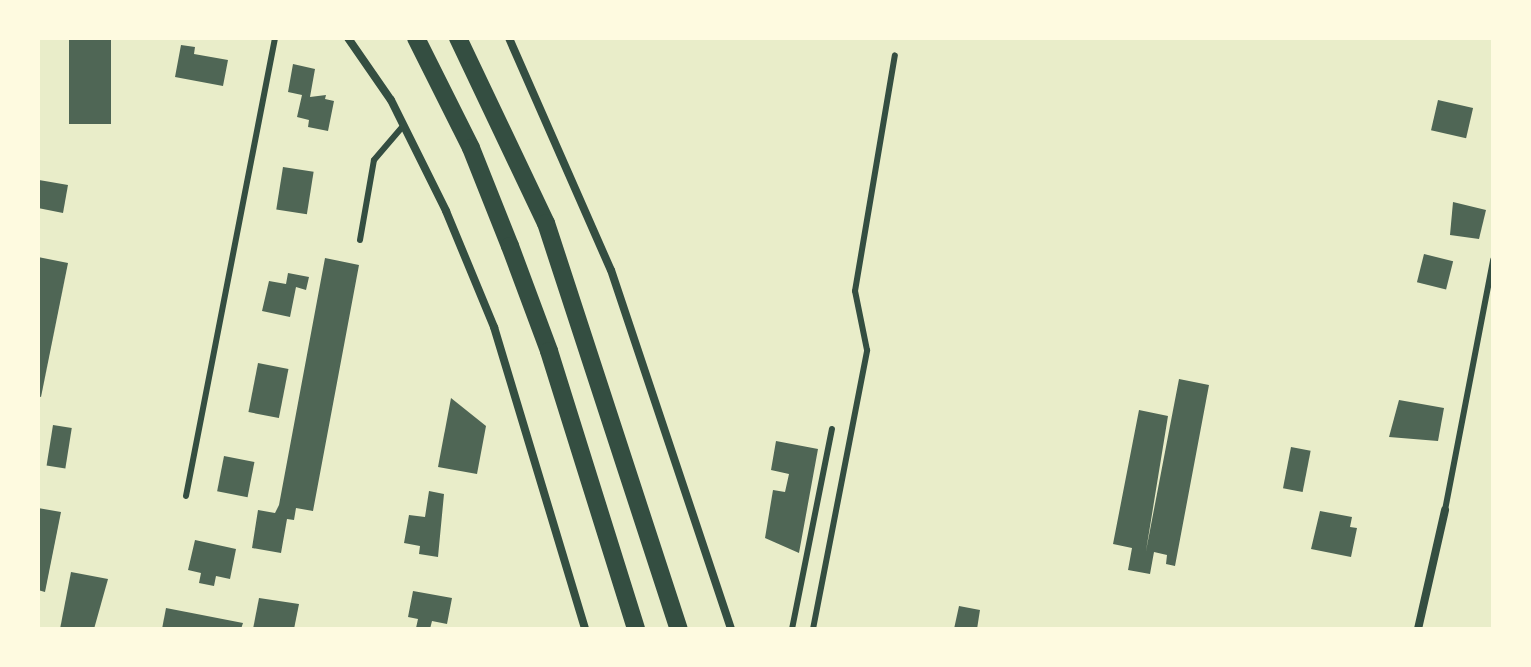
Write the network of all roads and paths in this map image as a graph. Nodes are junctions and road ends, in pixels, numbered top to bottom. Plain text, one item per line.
1 (275, 38) edge
2 (348, 38) edge
3 (416, 38) edge
4 (458, 38) edge
5 (509, 38) edge
6 (895, 55) dead end
7 (404, 125) junction
8 (1493, 199) edge
9 (1493, 214) edge
10 (360, 240) dead end
11 (1493, 260) edge
12 (832, 429) dead end
13 (186, 496) dead end
14 (1445, 510) joint
15 (585, 629) edge
16 (636, 629) edge
17 (679, 629) edge
18 (731, 629) edge
19 (792, 629) edge
20 (813, 629) edge
21 (1418, 629) edge

1 - 13 lane
2 - 7 street
3 - 16 main road
4 - 17 main road
5 - 18 street
6 - 20 lane
7 - 10 lane
7 - 15 street
8 - 9 path
11 - 14 lane
12 - 19 lane
14 - 21 street

